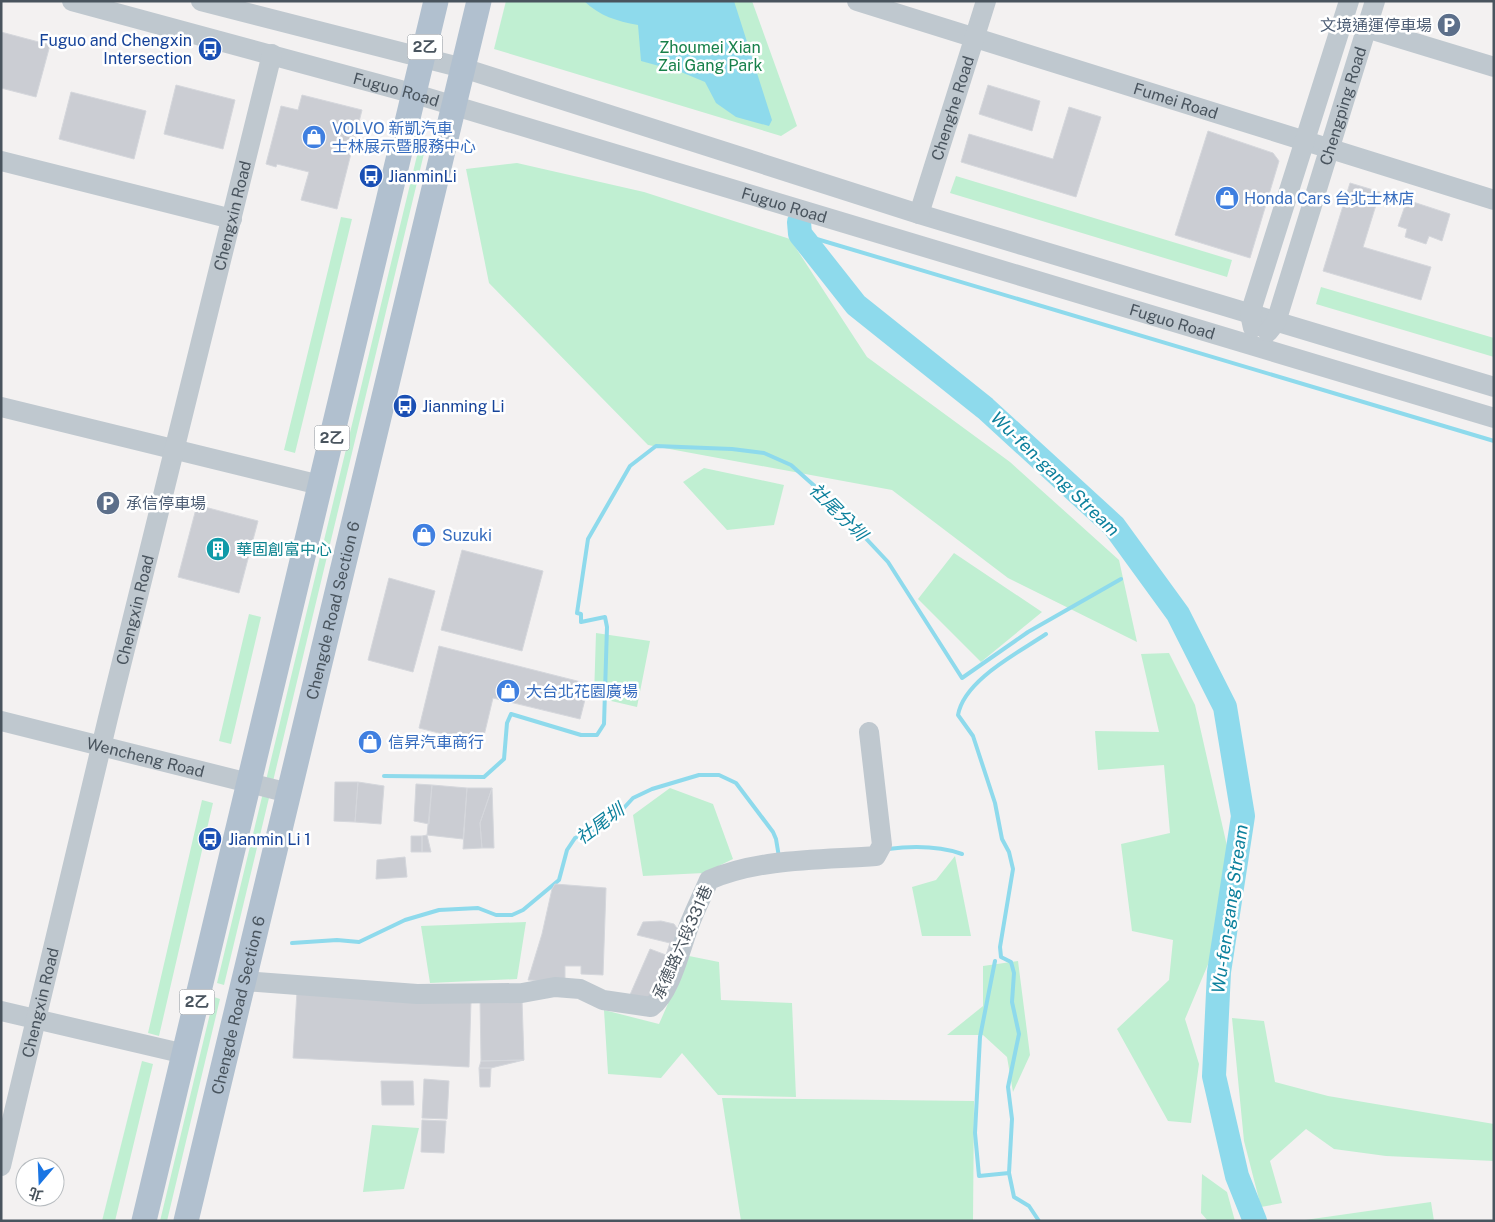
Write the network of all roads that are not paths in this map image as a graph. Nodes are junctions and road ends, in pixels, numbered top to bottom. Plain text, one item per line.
1 (72, 1) edge
2 (201, 1) edge
3 (436, 1) edge
4 (479, 1) edge
5 (857, 1) edge
6 (986, 1) edge
7 (1349, 1) edge
8 (1375, 1) edge
9 (1366, 28) junction
10 (974, 38) junction
11 (272, 54) junction
12 (422, 56) junction
13 (1494, 67) edge
14 (463, 68) junction
15 (415, 94) junction
16 (454, 106) junction
17 (1306, 141) junction
18 (1329, 148) junction
19 (1, 161) edge
20 (1494, 200) edge
21 (919, 214) junction
22 (232, 218) junction
23 (1250, 314) junction
24 (1276, 322) junction
25 (1256, 347) junction
26 (1494, 387) edge
27 (1, 407) edge
28 (1494, 418) edge
29 (175, 450) junction
30 (320, 485) junction
31 (1, 721) edge
32 (868, 732) dead end
33 (102, 745) junction
34 (250, 782) junction
35 (289, 793) junction
36 (244, 981) junction
37 (1, 1011) edge
38 (37, 1020) junction
39 (185, 1054) junction
40 (1, 1166) edge
41 (144, 1221) edge
42 (186, 1221) edge

1 - 11 street, Fuguo Road
2 - 12 street, Fuguo Road
3 - 12 main road, 2乙
4 - 14 main road, Chengde Road Section 6 / 2乙
5 - 10 street, Fumei Road
6 - 10 street, Chenghe Road
7 - 17 street, Chengping Road
8 - 9 street, Chengping Road
9 - 13 street
9 - 18 street, Chengping Road
10 - 17 street, Fumei Road
10 - 21 street, Chenghe Road
11 - 15 street, Fuguo Road
11 - 22 street, Chengxin Road
12 - 14 street, Fuguo Road
12 - 15 main road, 2乙
14 - 16 main road, Chengde Road Section 6 / 2乙
14 - 21 street, Fuguo Road
15 - 16 street, Fuguo Road
15 - 30 main road, 2乙
16 - 25 street, Fuguo Road
16 - 35 main road, Chengde Road Section 6 / 2乙
17 - 18 street, Fumei Road
17 - 23 street, Chengping Road
18 - 20 street, Fumei Road
18 - 24 street, Chengping Road
19 - 22 street
21 - 23 street, Fuguo Road
22 - 29 street, Chengxin Road
23 - 24 street, Fuguo Road
23 - 25 street, Chengping Road
24 - 25 street, Chengping Road
24 - 26 street, Fuguo Road
25 - 28 street, Fuguo Road
27 - 29 street
29 - 30 street
29 - 33 street, Chengxin Road
30 - 34 main road, 2乙
31 - 33 street, Wencheng Road
32 - 36 street, 承德路六段331巷
33 - 34 street, Wencheng Road
33 - 38 street, Chengxin Road
34 - 35 street, Wencheng Road
34 - 39 main road, 2乙
35 - 36 main road, Chengde Road Section 6 / 2乙
36 - 42 main road, Chengde Road Section 6 / 2乙
37 - 38 street
38 - 39 street
38 - 40 street, Chengxin Road
39 - 41 main road, 2乙

